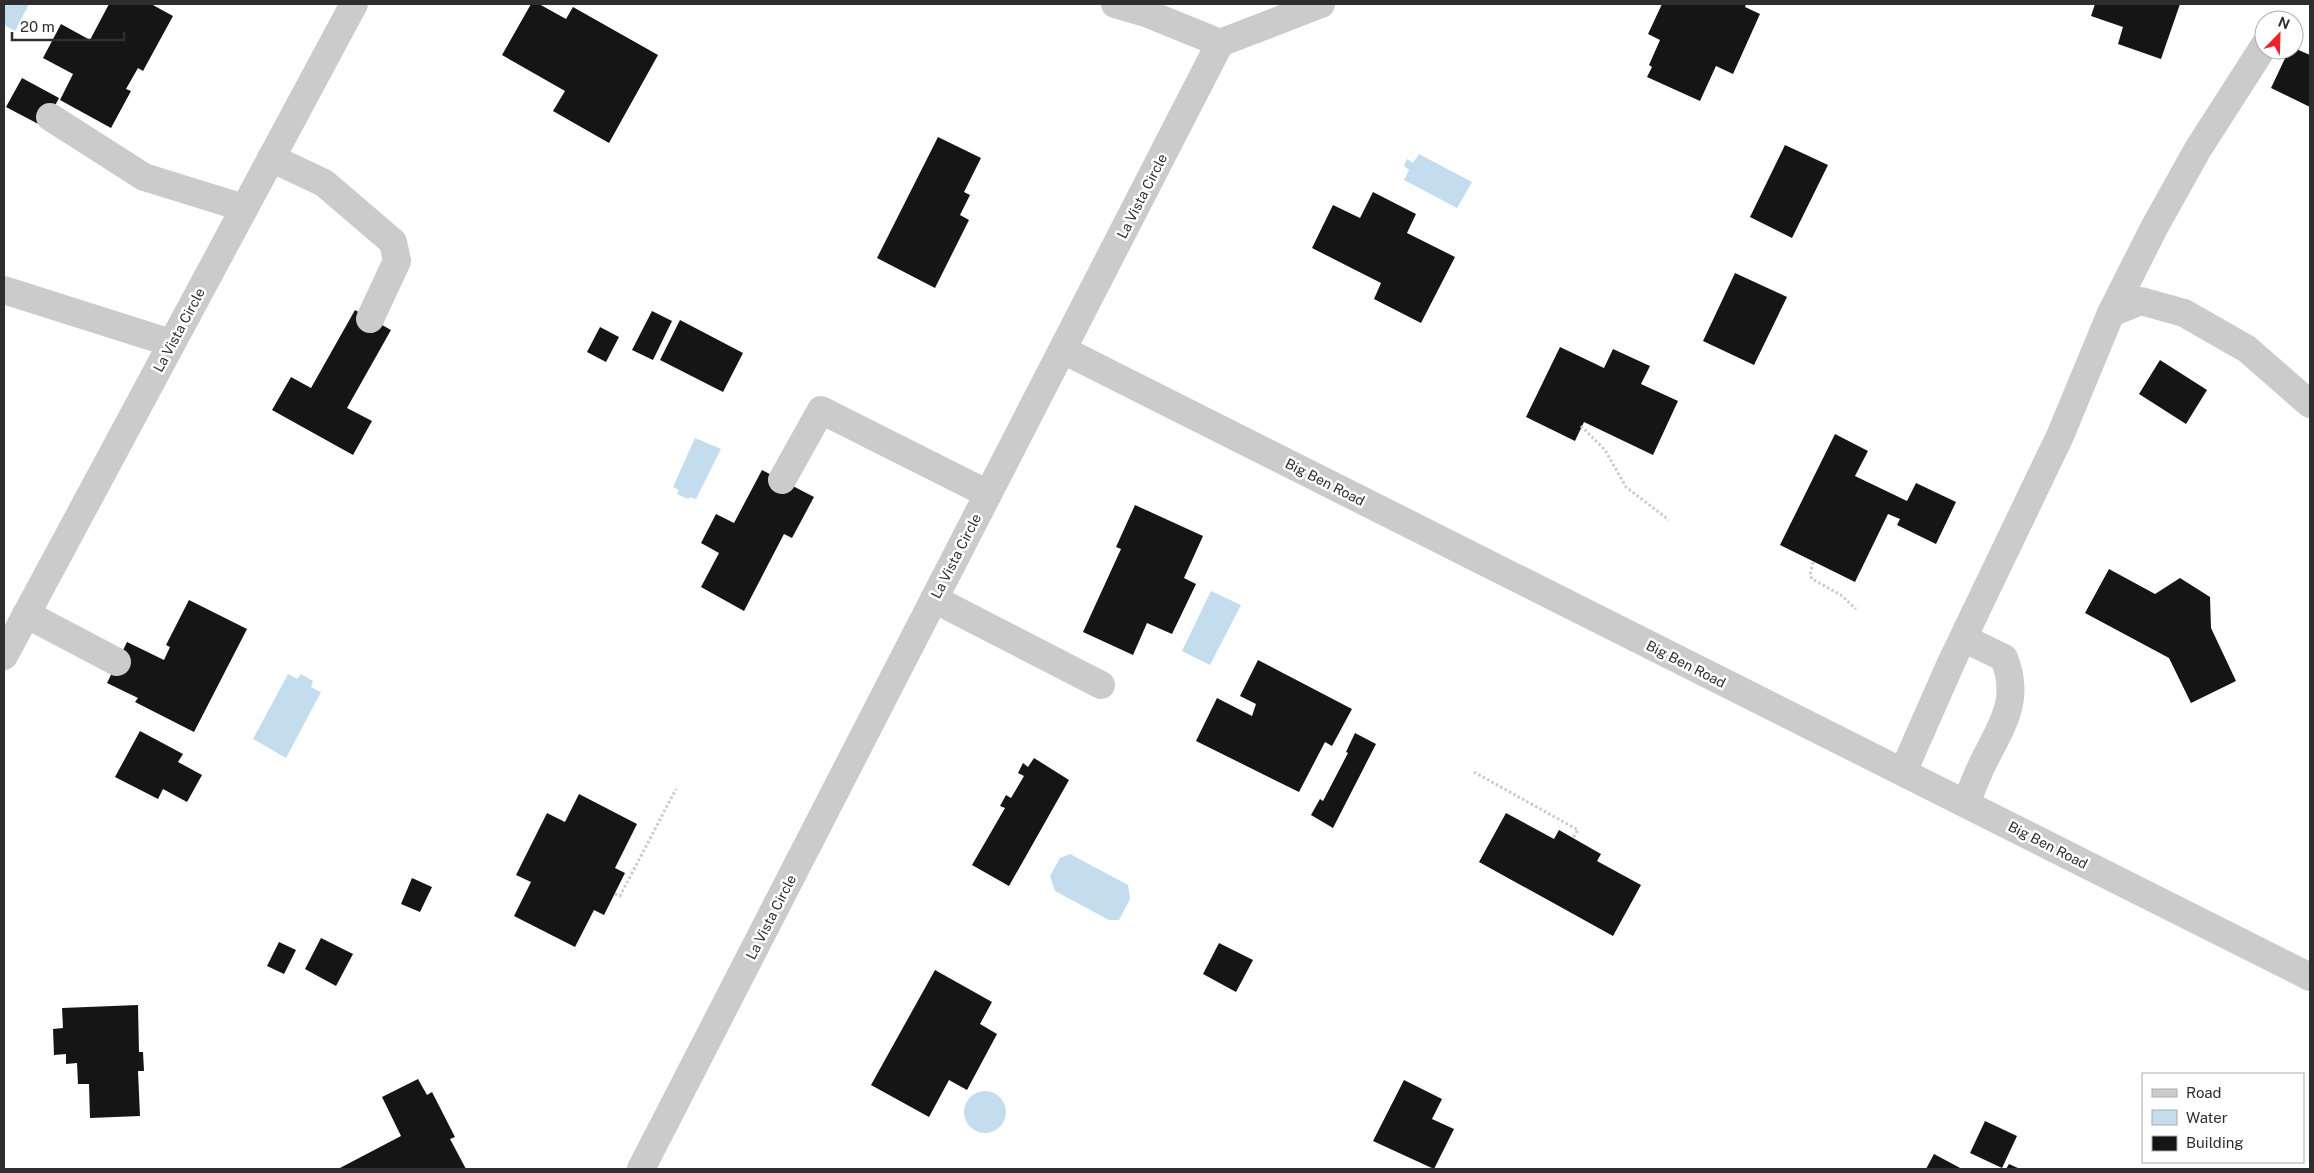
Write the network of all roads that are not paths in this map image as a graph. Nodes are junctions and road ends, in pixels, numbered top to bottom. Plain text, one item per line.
1 (354, 4) edge
2 (1115, 4) edge
3 (1321, 4) edge
4 (1220, 44) junction
5 (2255, 60) edge
6 (50, 116) dead end
7 (271, 158) junction
8 (244, 208) junction
9 (4, 290) edge
10 (2111, 313) junction
11 (370, 319) dead end
12 (171, 343) junction
13 (1063, 350) junction
14 (2310, 404) edge
15 (782, 480) dead end
16 (988, 494) junction
17 (934, 599) junction
18 (26, 614) junction
19 (1963, 638) junction
20 (4, 656) edge
21 (118, 662) dead end
22 (1101, 685) dead end
23 (1903, 772) junction
24 (1966, 804) junction
25 (2310, 977) edge
26 (641, 1169) edge

1 - 7 street, La Vista Circle
2 - 4 street
3 - 4 street
4 - 13 street, La Vista Circle
5 - 10 street
6 - 8 street
7 - 8 street, La Vista Circle
7 - 11 street
8 - 12 street, La Vista Circle
9 - 12 street
10 - 14 street
10 - 19 street
12 - 18 street, La Vista Circle
13 - 16 street, La Vista Circle
13 - 23 street, Big Ben Road
15 - 16 street
16 - 17 street, La Vista Circle
17 - 22 street
17 - 26 street, La Vista Circle
18 - 20 street, La Vista Circle
18 - 21 street
19 - 23 street
19 - 24 street
23 - 24 street, Big Ben Road
24 - 25 street, Big Ben Road

